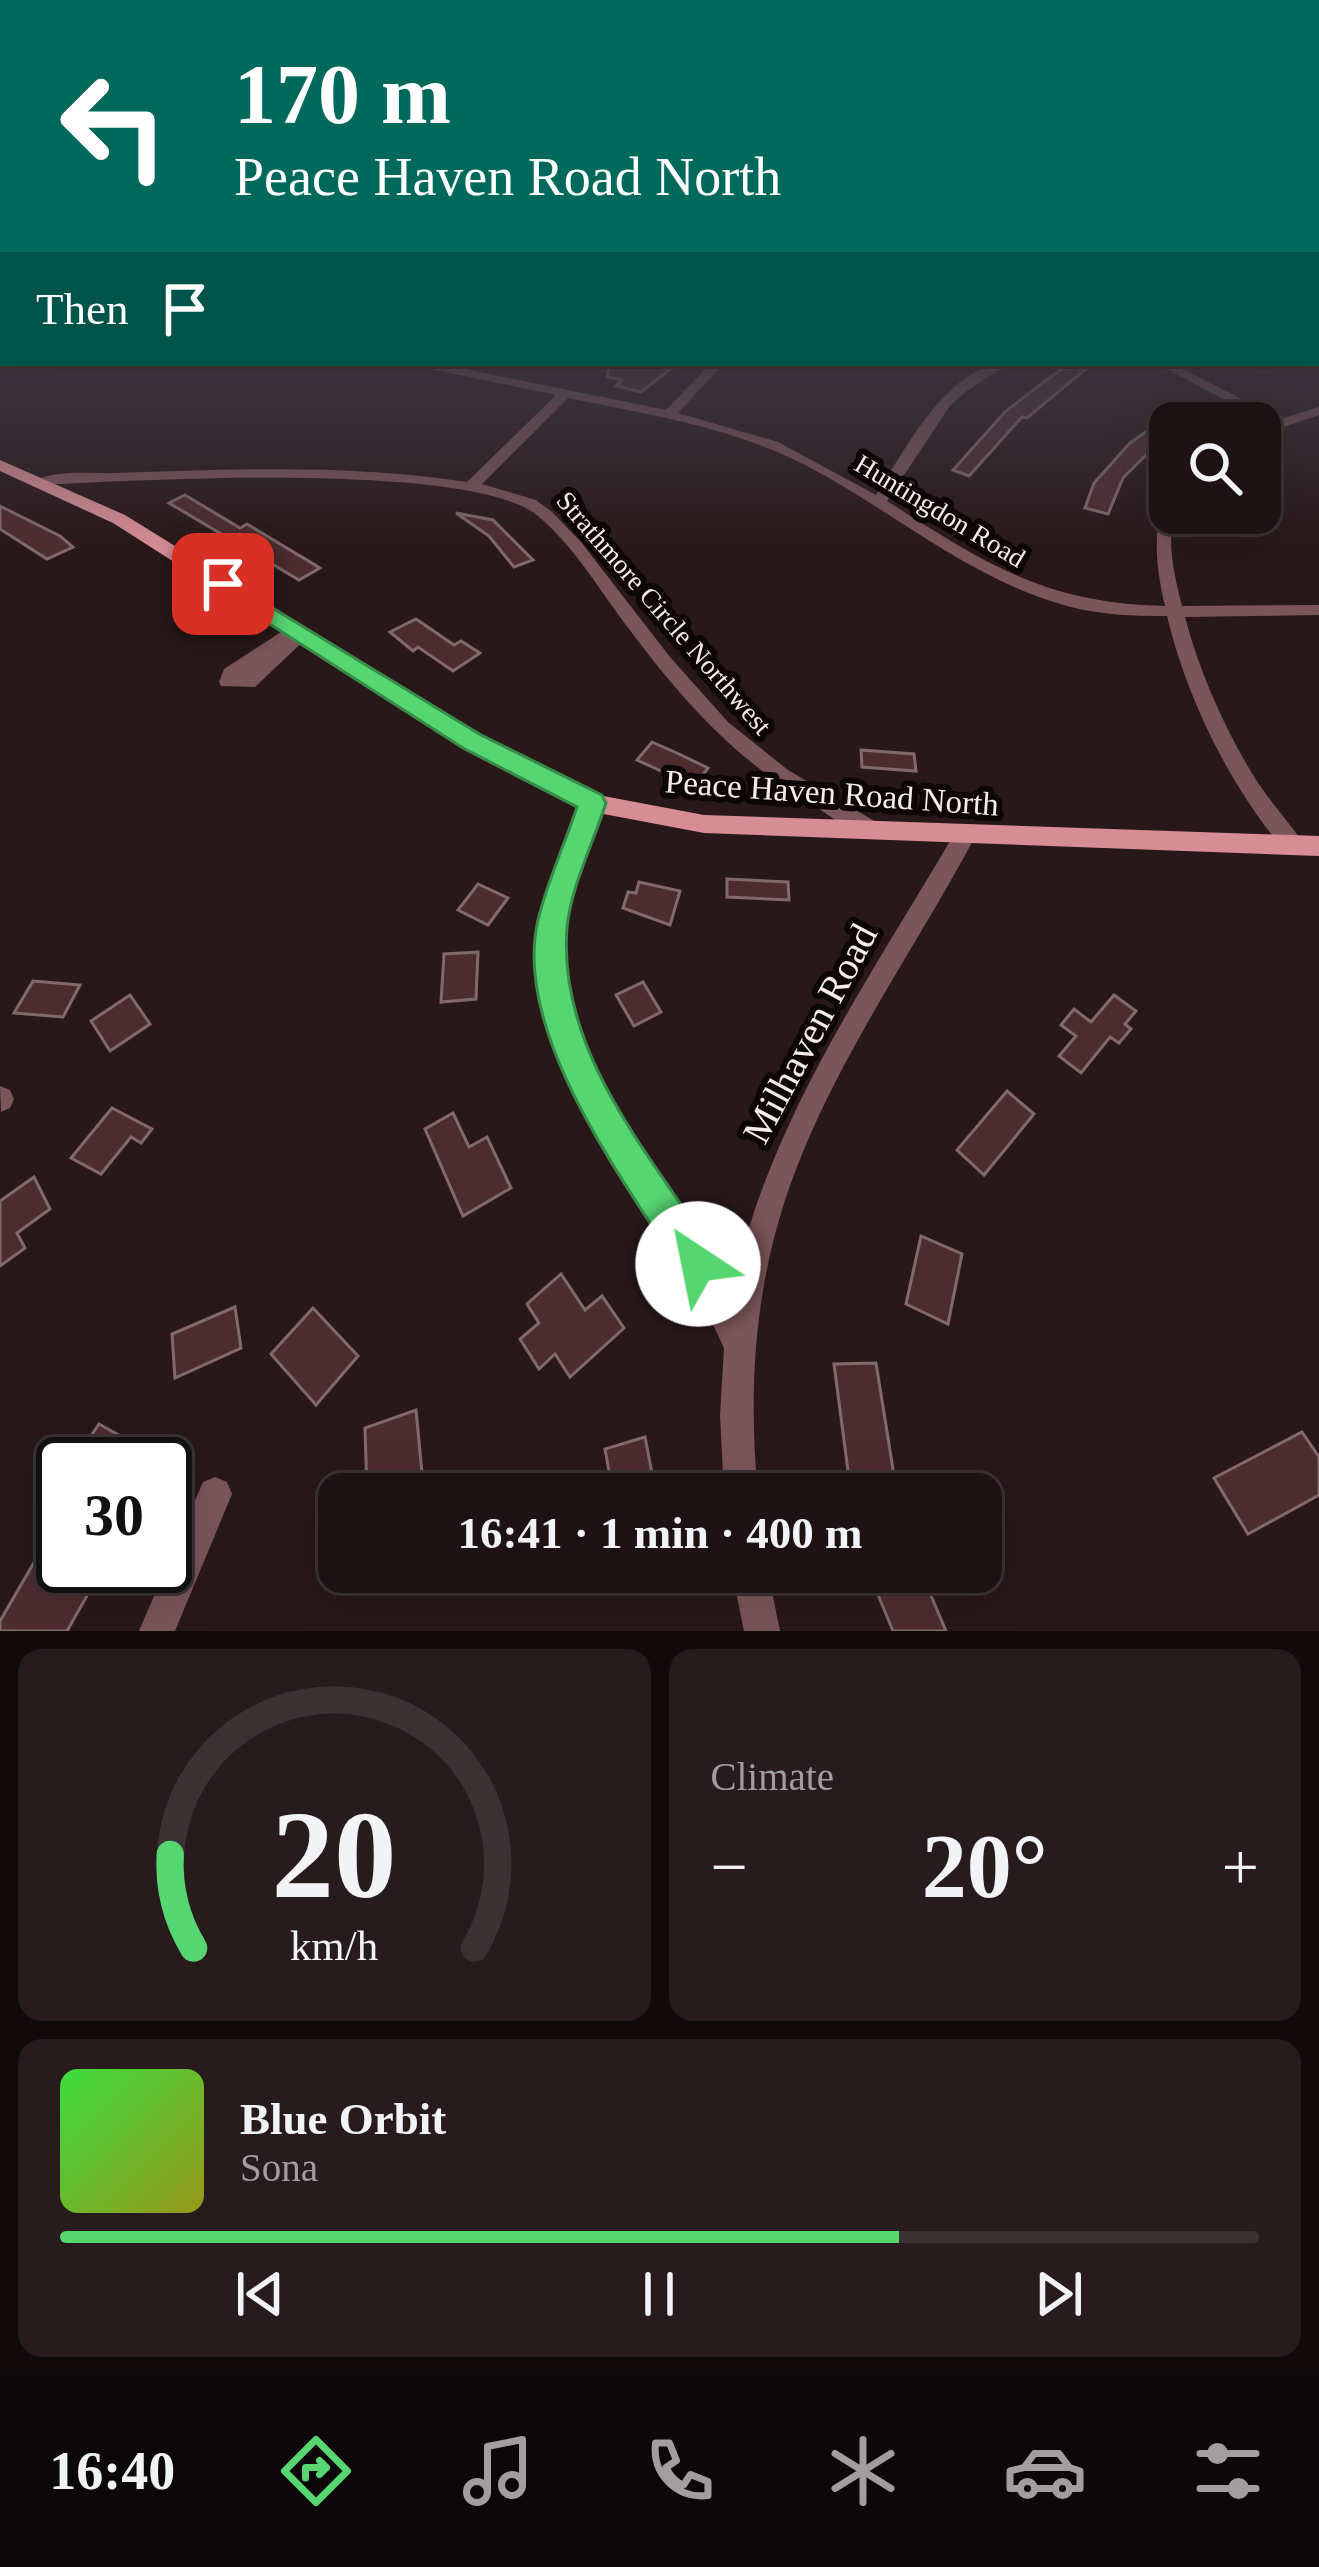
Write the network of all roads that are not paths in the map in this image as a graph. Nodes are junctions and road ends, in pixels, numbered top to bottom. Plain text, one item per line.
1 (560, 399) edge
2 (596, 399) edge
3 (683, 399) edge
4 (948, 399) edge
5 (1319, 411) edge
6 (669, 414) junction
7 (1281, 422) edge
8 (0, 465) edge
9 (44, 481) junction
10 (473, 484) junction
11 (879, 502) junction
12 (1162, 534) edge
13 (1172, 609) junction
14 (1319, 610) edge
15 (592, 803) junction
16 (868, 828) junction
17 (965, 836) junction
18 (1293, 845) junction
19 (1319, 846) edge
20 (740, 1347) junction
21 (741, 1473) edge
22 (215, 1494) dead end
23 (754, 1593) edge
24 (157, 1631) edge
25 (762, 1631) edge

1 - 10 street
2 - 6 street, Huntingdon Road
3 - 6 street
4 - 11 street
5 - 7 street
6 - 11 street, Huntingdon Road
8 - 9 main road, Peace Haven Road North
9 - 10 street, Strathmore Circle Northwest
9 - 15 main road, Peace Haven Road North
10 - 16 street, Strathmore Circle Northwest
11 - 13 street, Huntingdon Road
12 - 13 street
13 - 14 street, Huntingdon Road
13 - 18 street
15 - 16 main road, Peace Haven Road North
15 - 20 street
16 - 17 main road, Peace Haven Road North
17 - 18 main road, Peace Haven Road North
17 - 20 street, Milhaven Road
18 - 19 main road, Peace Haven Road North
20 - 21 street, Milhaven Road
22 - 24 street
23 - 25 street

